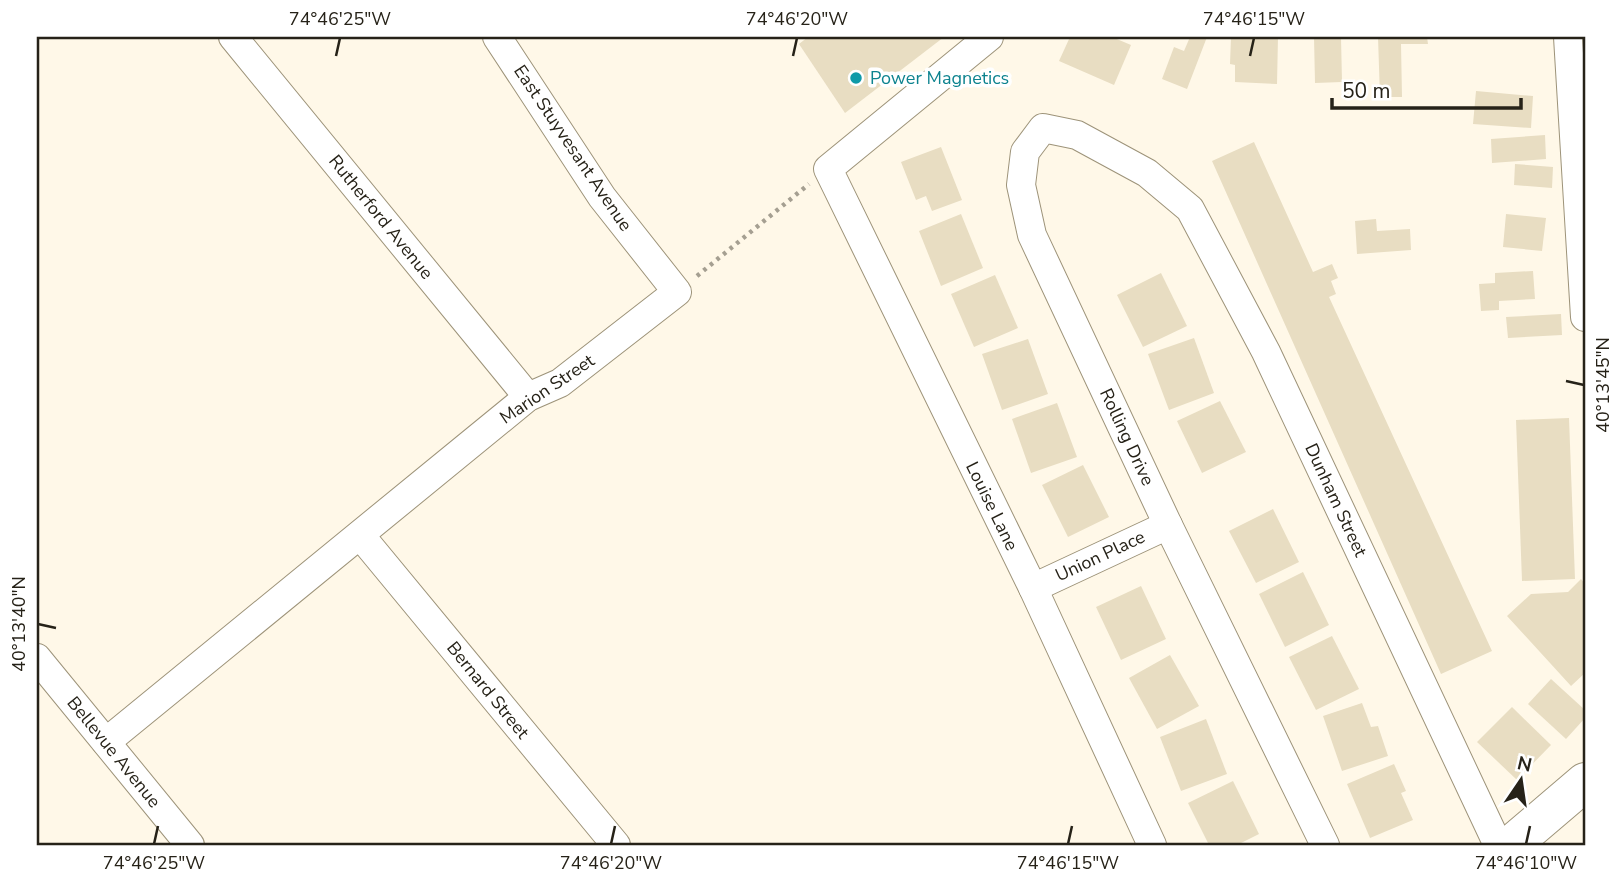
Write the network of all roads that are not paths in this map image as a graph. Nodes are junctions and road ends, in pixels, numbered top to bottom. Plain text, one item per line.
1 (233, 37) edge
2 (497, 37) edge
3 (989, 37) edge
4 (1568, 37) edge
5 (1147, 173) joint
6 (677, 292) joint
7 (1585, 317) edge
8 (528, 397) junction
9 (1168, 525) junction
10 (360, 534) junction
11 (1032, 587) junction
12 (37, 658) edge
13 (106, 742) junction
14 (1585, 782) edge
15 (190, 845) edge
16 (616, 845) edge
17 (1152, 845) edge
18 (1325, 845) edge
19 (1498, 845) edge
20 (1511, 845) edge

1 - 8 street, Rutherford Avenue
2 - 6 street, East Stuyvesant Avenue
3 - 11 street, Louise Lane
4 - 7 street
5 - 9 street, Rolling Drive
5 - 19 street, Dunham Street
6 - 8 street, Marion Street
8 - 10 street, Marion Street
9 - 11 street, Union Place
9 - 18 street, Rolling Drive
10 - 13 street, Marion Street
10 - 16 street, Bernard Street
11 - 17 street, Louise Lane
12 - 13 street, Bellevue Avenue
13 - 15 street, Bellevue Avenue
14 - 20 main road

